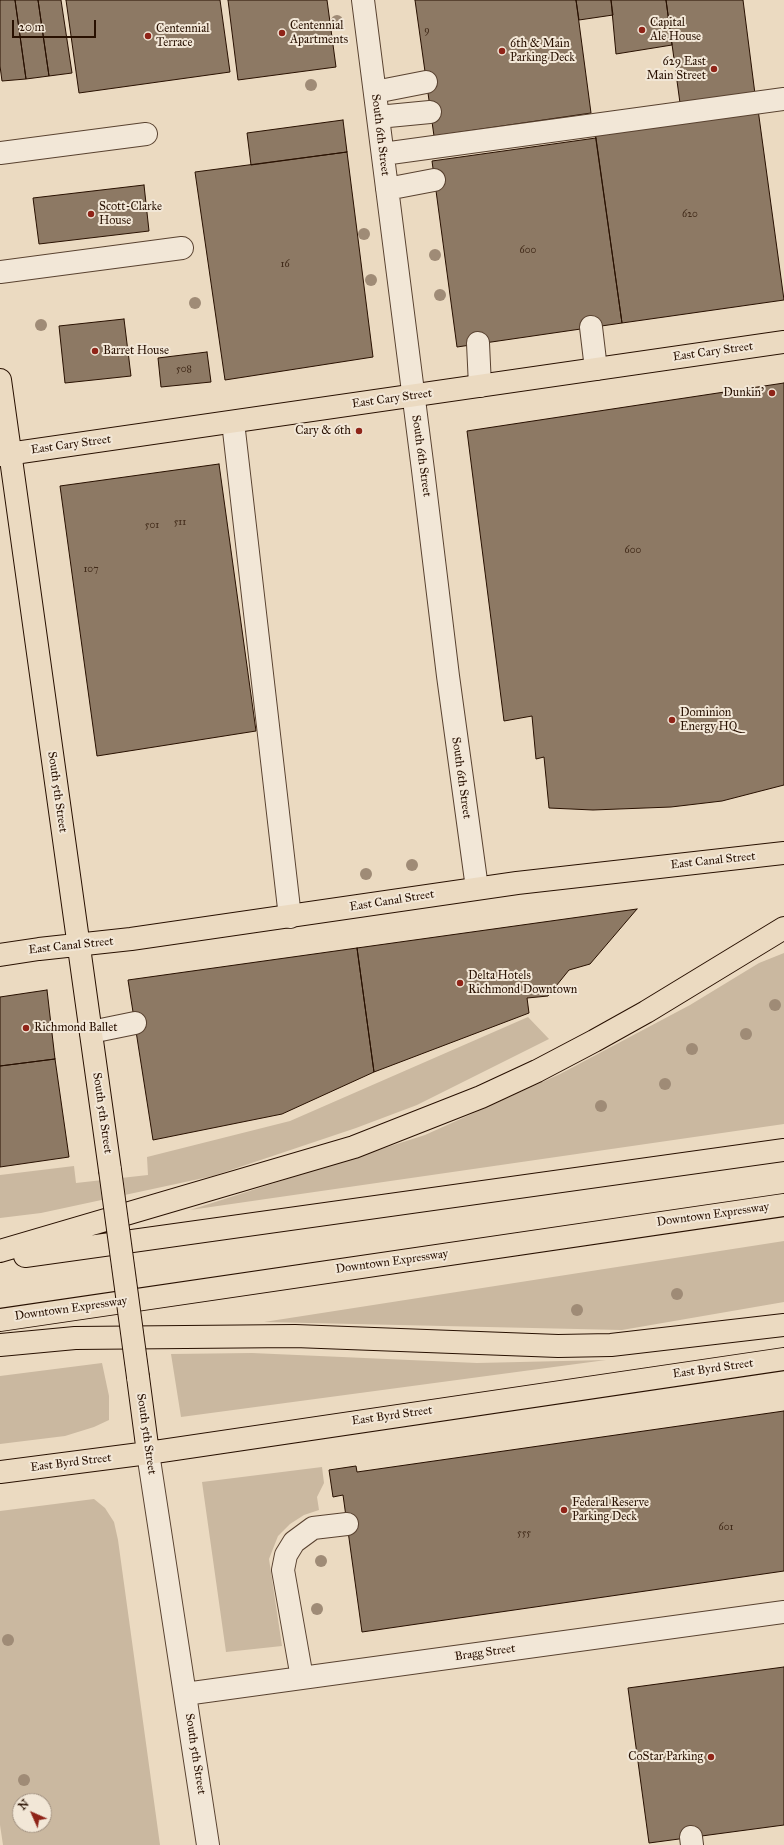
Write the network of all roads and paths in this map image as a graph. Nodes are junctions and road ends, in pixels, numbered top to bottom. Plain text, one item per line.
1 (363, 0) edge
2 (426, 82) dead end
3 (375, 92) junction
4 (784, 99) edge
5 (430, 112) dead end
6 (378, 117) junction
7 (146, 134) dead end
8 (0, 153) edge
9 (383, 154) junction
10 (434, 180) dead end
11 (387, 189) junction
12 (182, 248) dead end
13 (0, 272) edge
14 (591, 327) dead end
15 (784, 342) edge
16 (478, 343) dead end
17 (596, 369) junction
18 (0, 380) edge
19 (480, 386) junction
20 (413, 396) junction
21 (233, 422) junction
22 (5, 454) edge
23 (784, 853) edge
24 (477, 888) junction
25 (290, 917) junction
26 (784, 928) edge
27 (784, 943) edge
28 (78, 945) junction
29 (0, 955) edge
30 (724, 965) junction
31 (135, 1024) dead end
32 (91, 1032) junction
33 (784, 1150) edge
34 (784, 1205) edge
35 (0, 1252) edge
36 (0, 1259) edge
37 (0, 1320) edge
38 (784, 1325) edge
39 (0, 1345) edge
40 (784, 1359) edge
41 (148, 1453) junction
42 (0, 1472) edge
43 (347, 1524) dead end
44 (784, 1612) edge
45 (302, 1678) junction
46 (185, 1694) junction
47 (208, 1845) edge

1 - 3 street, South 6th Street
2 - 3 street
3 - 6 street, South 6th Street
4 - 9 street
5 - 6 street
6 - 9 street, South 6th Street
7 - 8 street
9 - 11 street, South 6th Street
10 - 11 street
11 - 20 street, South 6th Street
12 - 13 street
14 - 17 street
15 - 17 main road, East Cary Street
16 - 19 street
17 - 19 main road, East Cary Street
18 - 22 main road, South 5th Street
19 - 20 main road, East Cary Street
20 - 21 main road, East Cary Street
20 - 24 street, South 6th Street
21 - 22 main road, East Cary Street
21 - 25 street
22 - 28 main road, South 5th Street
23 - 24 main road, East Canal Street
24 - 25 main road, East Canal Street
25 - 28 main road, East Canal Street
26 - 30 main road
27 - 30 main road
28 - 29 main road, East Canal Street
28 - 32 main road, South 5th Street
30 - 35 main road
31 - 32 street
32 - 41 main road, South 5th Street, bridge
33 - 36 main road
34 - 37 main road, Downtown Expressway
38 - 39 main road
40 - 41 main road, East Byrd Street
41 - 42 main road, East Byrd Street
41 - 46 street, South 5th Street
43 - 45 street
44 - 45 street, Bragg Street
45 - 46 street, Bragg Street
46 - 47 street, South 5th Street

